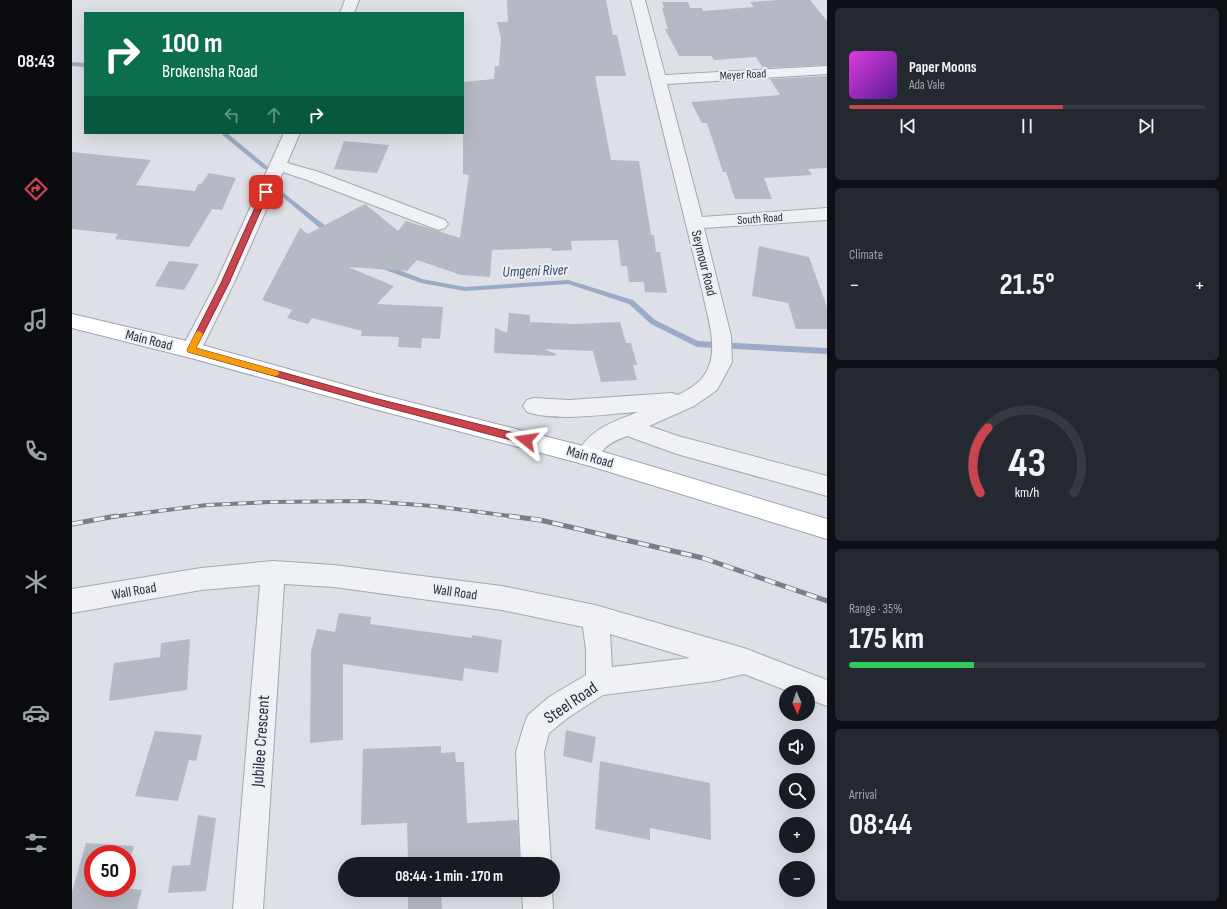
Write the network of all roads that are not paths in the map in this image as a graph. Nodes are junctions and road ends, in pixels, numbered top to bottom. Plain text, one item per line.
1 (352, 0) edge
2 (638, 0) edge
3 (346, 12) edge
4 (827, 70) edge
5 (659, 80) junction
6 (292, 134) edge
7 (278, 166) junction
8 (827, 214) edge
9 (694, 223) junction
10 (439, 224) dead end
11 (72, 321) edge
12 (191, 350) junction
13 (687, 400) junction
14 (534, 406) dead end
15 (628, 427) junction
16 (587, 456) junction
17 (827, 486) edge
18 (827, 529) edge
19 (273, 572) junction
20 (72, 601) edge
21 (595, 617) junction
22 (744, 661) junction
23 (599, 682) junction
24 (827, 693) edge
25 (536, 857) edge
26 (537, 897) edge
27 (248, 909) edge
28 (538, 909) edge

1 - 3 street
2 - 5 street, Seymour Road
4 - 5 street, Meyer Road
5 - 9 street, Seymour Road
6 - 7 street
7 - 10 street
7 - 12 street
8 - 9 street, South Road
9 - 13 street, Seymour Road
11 - 12 main road, Main Road
12 - 16 main road, Main Road
13 - 14 street
13 - 15 street, Seymour Road
15 - 16 street, Seymour Road
15 - 17 street
16 - 18 main road, Main Road
19 - 20 street, Wall Road
19 - 21 street, Wall Road
19 - 27 street, Jubilee Crescent
21 - 22 street, Wall Road
21 - 23 street
22 - 23 street, Steel Road
22 - 24 street, Wall Road
23 - 25 street, Steel Road
26 - 28 street

